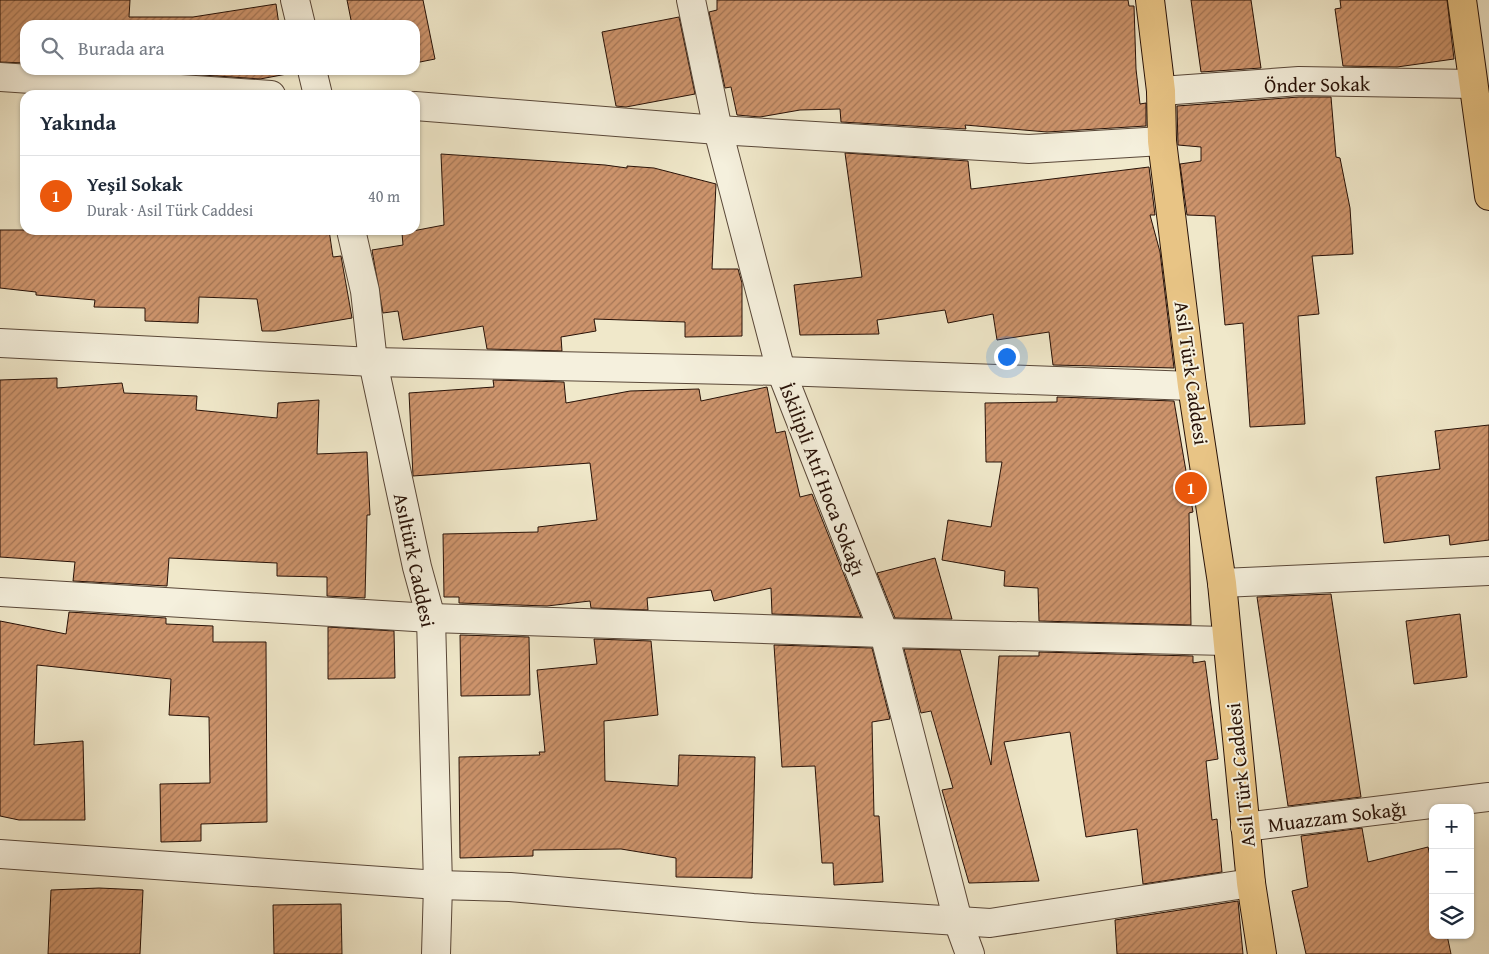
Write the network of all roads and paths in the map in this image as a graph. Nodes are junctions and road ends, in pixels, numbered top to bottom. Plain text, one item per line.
1 (295, 0) edge
2 (690, 0) edge
3 (1150, 0) edge
4 (1462, 0) edge
5 (300, 20) edge
6 (313, 75) edge
7 (0, 78) edge
8 (1473, 84) junction
9 (191, 90) edge
10 (317, 90) edge
11 (1161, 91) junction
12 (420, 106) edge
13 (1484, 124) edge
14 (718, 130) junction
15 (1162, 141) junction
16 (1489, 196) edge
17 (352, 235) edge
18 (0, 343) edge
19 (373, 362) junction
20 (780, 371) junction
21 (1192, 386) junction
22 (1489, 571) edge
23 (1222, 583) junction
24 (0, 592) edge
25 (430, 618) junction
26 (884, 633) junction
27 (1226, 641) junction
28 (1489, 797) edge
29 (1245, 827) junction
30 (0, 854) edge
31 (1251, 883) junction
32 (438, 885) junction
33 (958, 921) junction
34 (436, 954) edge
35 (970, 954) edge
36 (1262, 954) edge

1 - 5 street
2 - 14 street, İskilipli Atıf Hoca Sokağı
3 - 11 main road, Asil Türk Caddesi
4 - 8 main road
6 - 10 street
7 - 9 street
8 - 11 street, Önder Sokak
8 - 13 main road
11 - 15 main road, Asil Türk Caddesi
12 - 14 street
13 - 16 main road
14 - 15 street
14 - 20 street, İskilipli Atıf Hoca Sokağı
15 - 21 main road, Asil Türk Caddesi
17 - 19 street, Asıltürk Caddesi
18 - 19 street
19 - 20 street
19 - 25 street, Asıltürk Caddesi
20 - 21 street
20 - 26 street, İskilipli Atıf Hoca Sokağı
21 - 23 main road, Asil Türk Caddesi
22 - 23 street
23 - 27 main road, Asil Türk Caddesi
24 - 25 street
25 - 26 street
25 - 32 street, Asıltürk Caddesi
26 - 27 street
26 - 33 street, İskilipli Atıf Hoca Sokağı
27 - 29 main road, Asil Türk Caddesi
28 - 29 street, Muazzam Sokağı
29 - 31 main road, Asil Türk Caddesi
30 - 32 street
31 - 33 street
31 - 36 main road, Asil Türk Caddesi
32 - 33 street
32 - 34 street, Asıltürk Caddesi
33 - 35 street, İskilipli Atıf Hoca Sokağı

